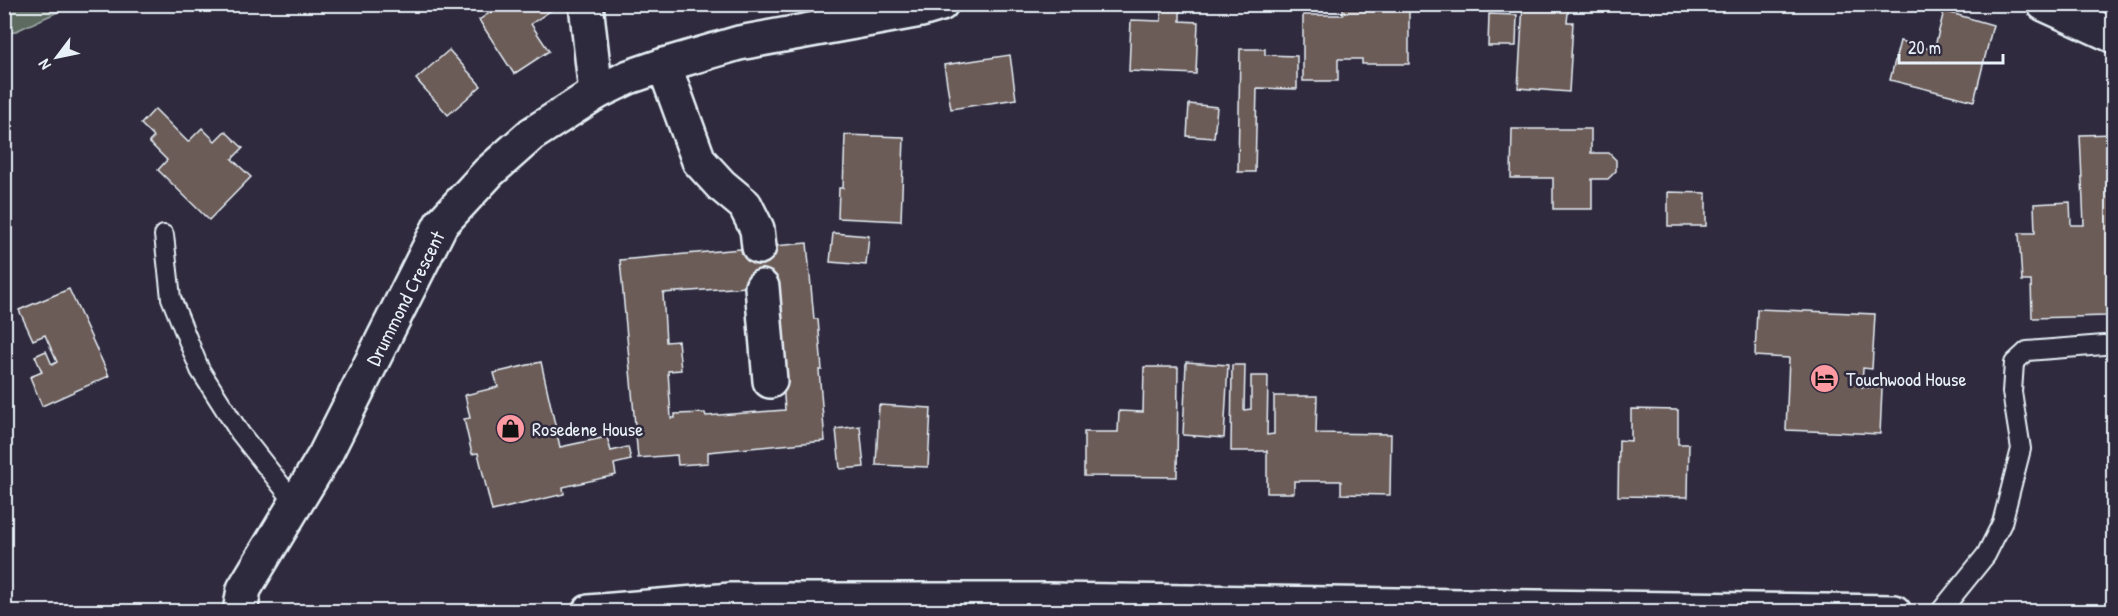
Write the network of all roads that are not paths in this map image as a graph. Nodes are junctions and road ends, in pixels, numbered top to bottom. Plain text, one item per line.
1 (586, 4) edge
2 (941, 4) edge
3 (2044, 4) edge
4 (2114, 36) edge
5 (664, 65) junction
6 (596, 93) junction
7 (164, 235) dead end
8 (759, 247) dead end
9 (762, 287) dead end
10 (2104, 345) dead end
11 (770, 381) dead end
12 (296, 504) junction
13 (240, 612) edge
14 (589, 612) edge
15 (1894, 612) edge
16 (1940, 612) edge

1 - 6 street
2 - 5 street, Drummond Crescent
3 - 4 street
5 - 6 street, Drummond Crescent
5 - 8 street
6 - 12 street, Drummond Crescent
7 - 12 lane
9 - 11 street
10 - 16 lane
12 - 13 street, Drummond Crescent
14 - 15 street

